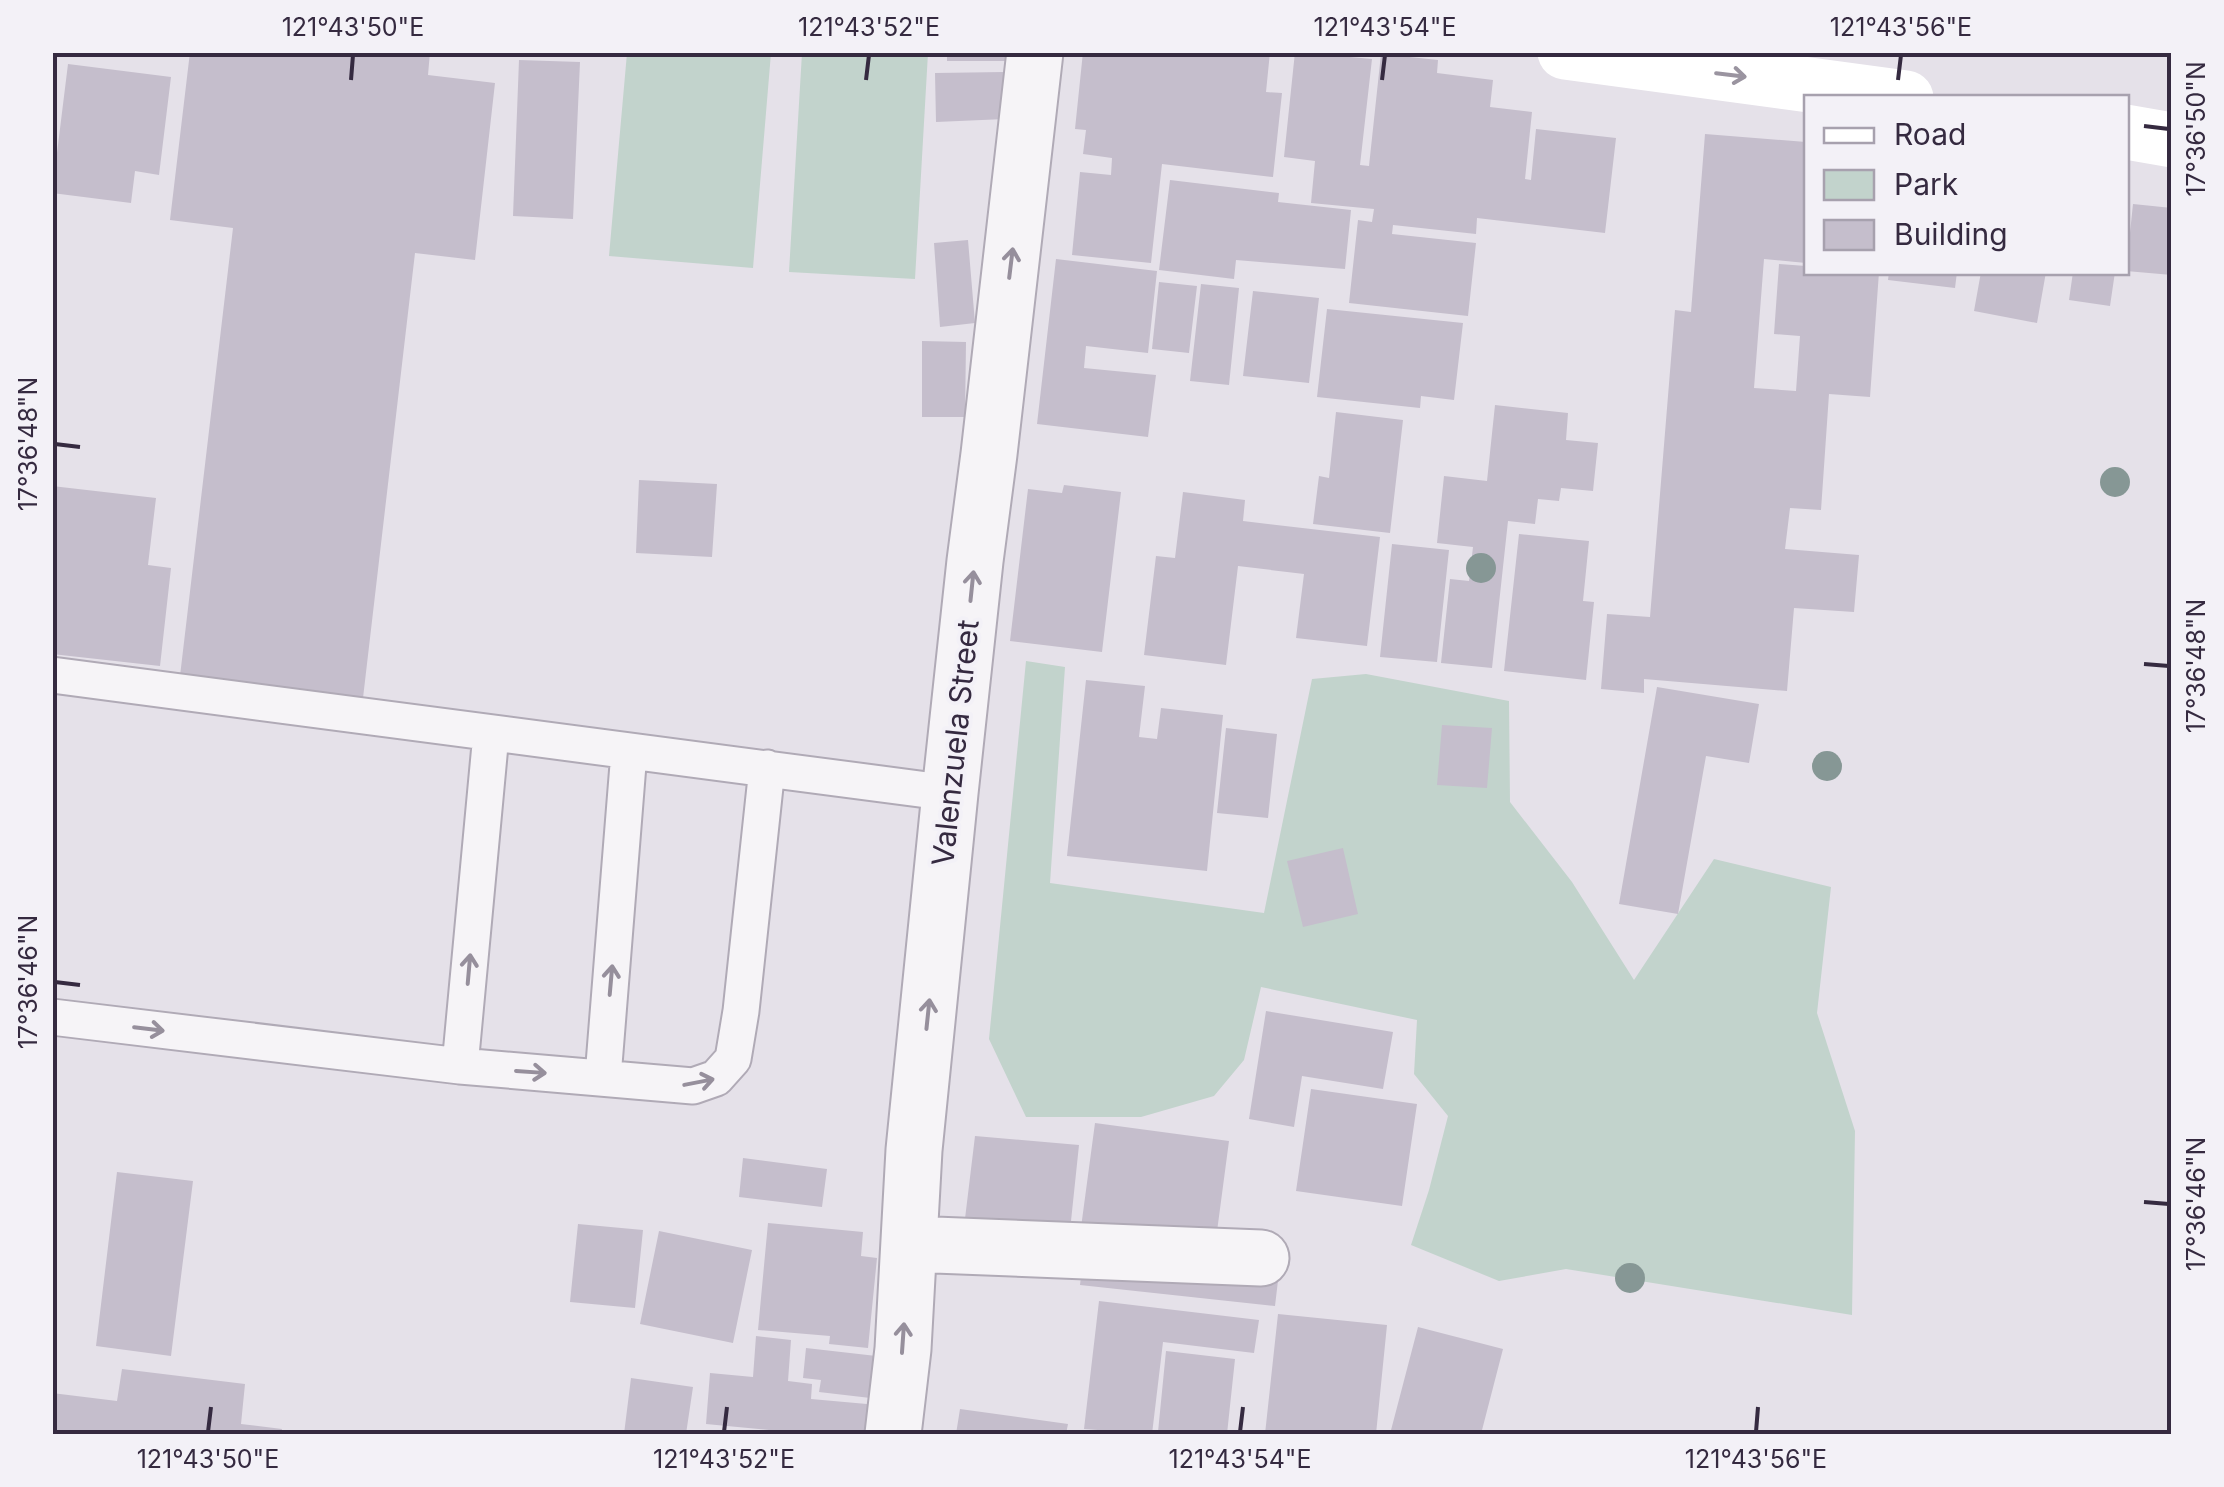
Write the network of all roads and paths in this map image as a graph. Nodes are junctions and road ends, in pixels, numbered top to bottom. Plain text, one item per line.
1 (1035, 52) edge
2 (1566, 52) edge
3 (1884, 95) edge
4 (2129, 133) edge
5 (2172, 140) edge
6 (52, 676) edge
7 (491, 734) junction
8 (630, 752) junction
9 (767, 768) junction
10 (950, 793) junction
11 (52, 1018) edge
12 (460, 1066) junction
13 (603, 1077) junction
14 (909, 1244) junction
15 (1262, 1258) dead end
16 (893, 1434) edge

10 -> 1 street, Valenzuela Street
2 -> 3 main road
4 - 5 main road
6 - 7 lane
7 - 8 lane
12 -> 7 lane
8 - 9 lane
13 -> 8 lane
9 - 10 lane
13 -> 9 lane
14 -> 10 street, Valenzuela Street
11 -> 12 lane
12 -> 13 lane
14 - 15 street
16 -> 14 street, Valenzuela Street

